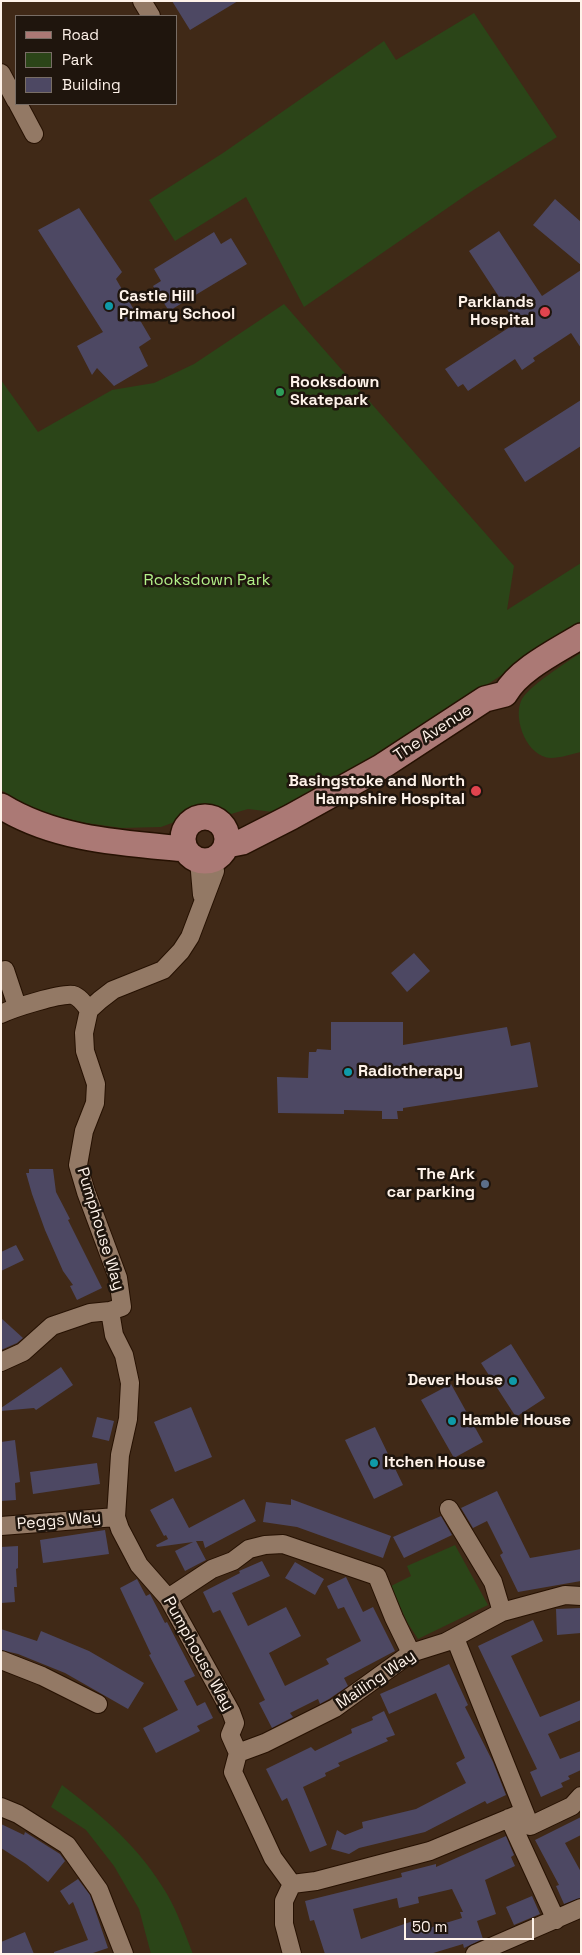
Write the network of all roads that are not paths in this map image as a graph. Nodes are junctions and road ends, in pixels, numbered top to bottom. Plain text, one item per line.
1 (142, 1) edge
2 (150, 15) edge
3 (1, 73) edge
4 (15, 98) edge
5 (19, 105) edge
6 (34, 134) dead end
7 (581, 636) edge
8 (1, 806) edge
9 (205, 845) junction
10 (5, 970) dead end
11 (17, 1006) junction
12 (89, 1010) junction
13 (1, 1014) edge
14 (110, 1311) junction
15 (1, 1362) edge
16 (449, 1509) dead end
17 (116, 1516) junction
18 (1, 1526) edge
19 (581, 1596) edge
20 (168, 1598) junction
21 (502, 1612) junction
22 (455, 1638) junction
23 (411, 1653) junction
24 (1, 1660) edge
25 (98, 1704) dead end
26 (238, 1753) junction
27 (581, 1796) edge
28 (1, 1807) edge
29 (521, 1819) junction
30 (292, 1884) junction
31 (581, 1908) edge
32 (556, 1920) junction
33 (124, 1954) edge
34 (292, 1954) edge
35 (475, 1954) edge

1 - 2 street
3 - 4 street
5 - 6 street
7 - 9 street, The Avenue
8 - 9 street
9 - 12 street
10 - 11 street
11 - 12 street
11 - 13 street
12 - 14 street, Pumphouse Way
14 - 15 street
14 - 17 street, Pumphouse Way
16 - 21 street
17 - 18 street, Peggs Way
17 - 20 street, Pumphouse Way
19 - 21 street, Mailing Way
20 - 23 street
20 - 26 street, Pumphouse Way
21 - 22 street, Mailing Way
22 - 23 street, Mailing Way
22 - 29 street
23 - 26 street, Mailing Way
24 - 25 street
26 - 30 street, Pumphouse Way
27 - 29 street
28 - 33 street
29 - 30 street
29 - 32 street
30 - 34 street
31 - 32 street
32 - 35 street

